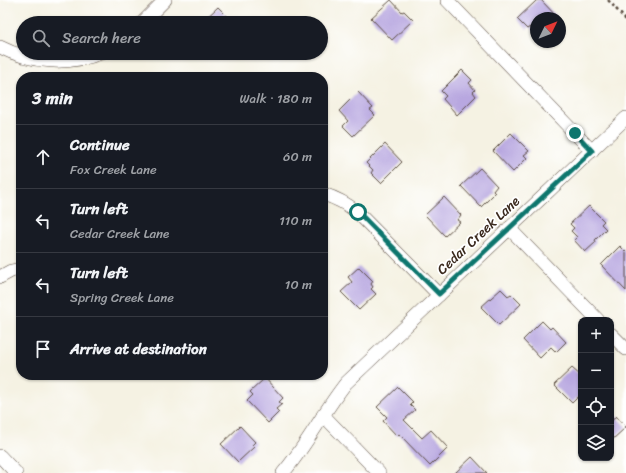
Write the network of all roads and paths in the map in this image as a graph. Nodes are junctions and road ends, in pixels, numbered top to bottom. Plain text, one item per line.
1 (165, 0) edge
2 (447, 0) edge
3 (608, 0) edge
4 (149, 16) edge
5 (626, 20) edge
6 (0, 47) edge
7 (16, 54) edge
8 (36, 60) edge
9 (71, 60) edge
10 (626, 118) edge
11 (592, 151) junction
12 (328, 196) edge
13 (509, 228) junction
14 (16, 270) edge
15 (0, 277) edge
16 (439, 294) junction
17 (595, 317) edge
18 (614, 337) edge
19 (626, 349) edge
20 (323, 414) junction
21 (0, 456) edge
22 (16, 473) edge
23 (283, 473) edge
24 (379, 473) edge

1 - 4 street
2 - 11 street
3 - 5 path
6 - 7 street
8 - 9 street
10 - 11 street, Cedar Creek Lane
11 - 13 street, Cedar Creek Lane
12 - 16 street
13 - 16 street, Cedar Creek Lane
13 - 17 street
14 - 15 street
16 - 20 street, Cedar Creek Lane
18 - 19 street
20 - 23 street, Cedar Creek Lane
20 - 24 street
21 - 22 street

